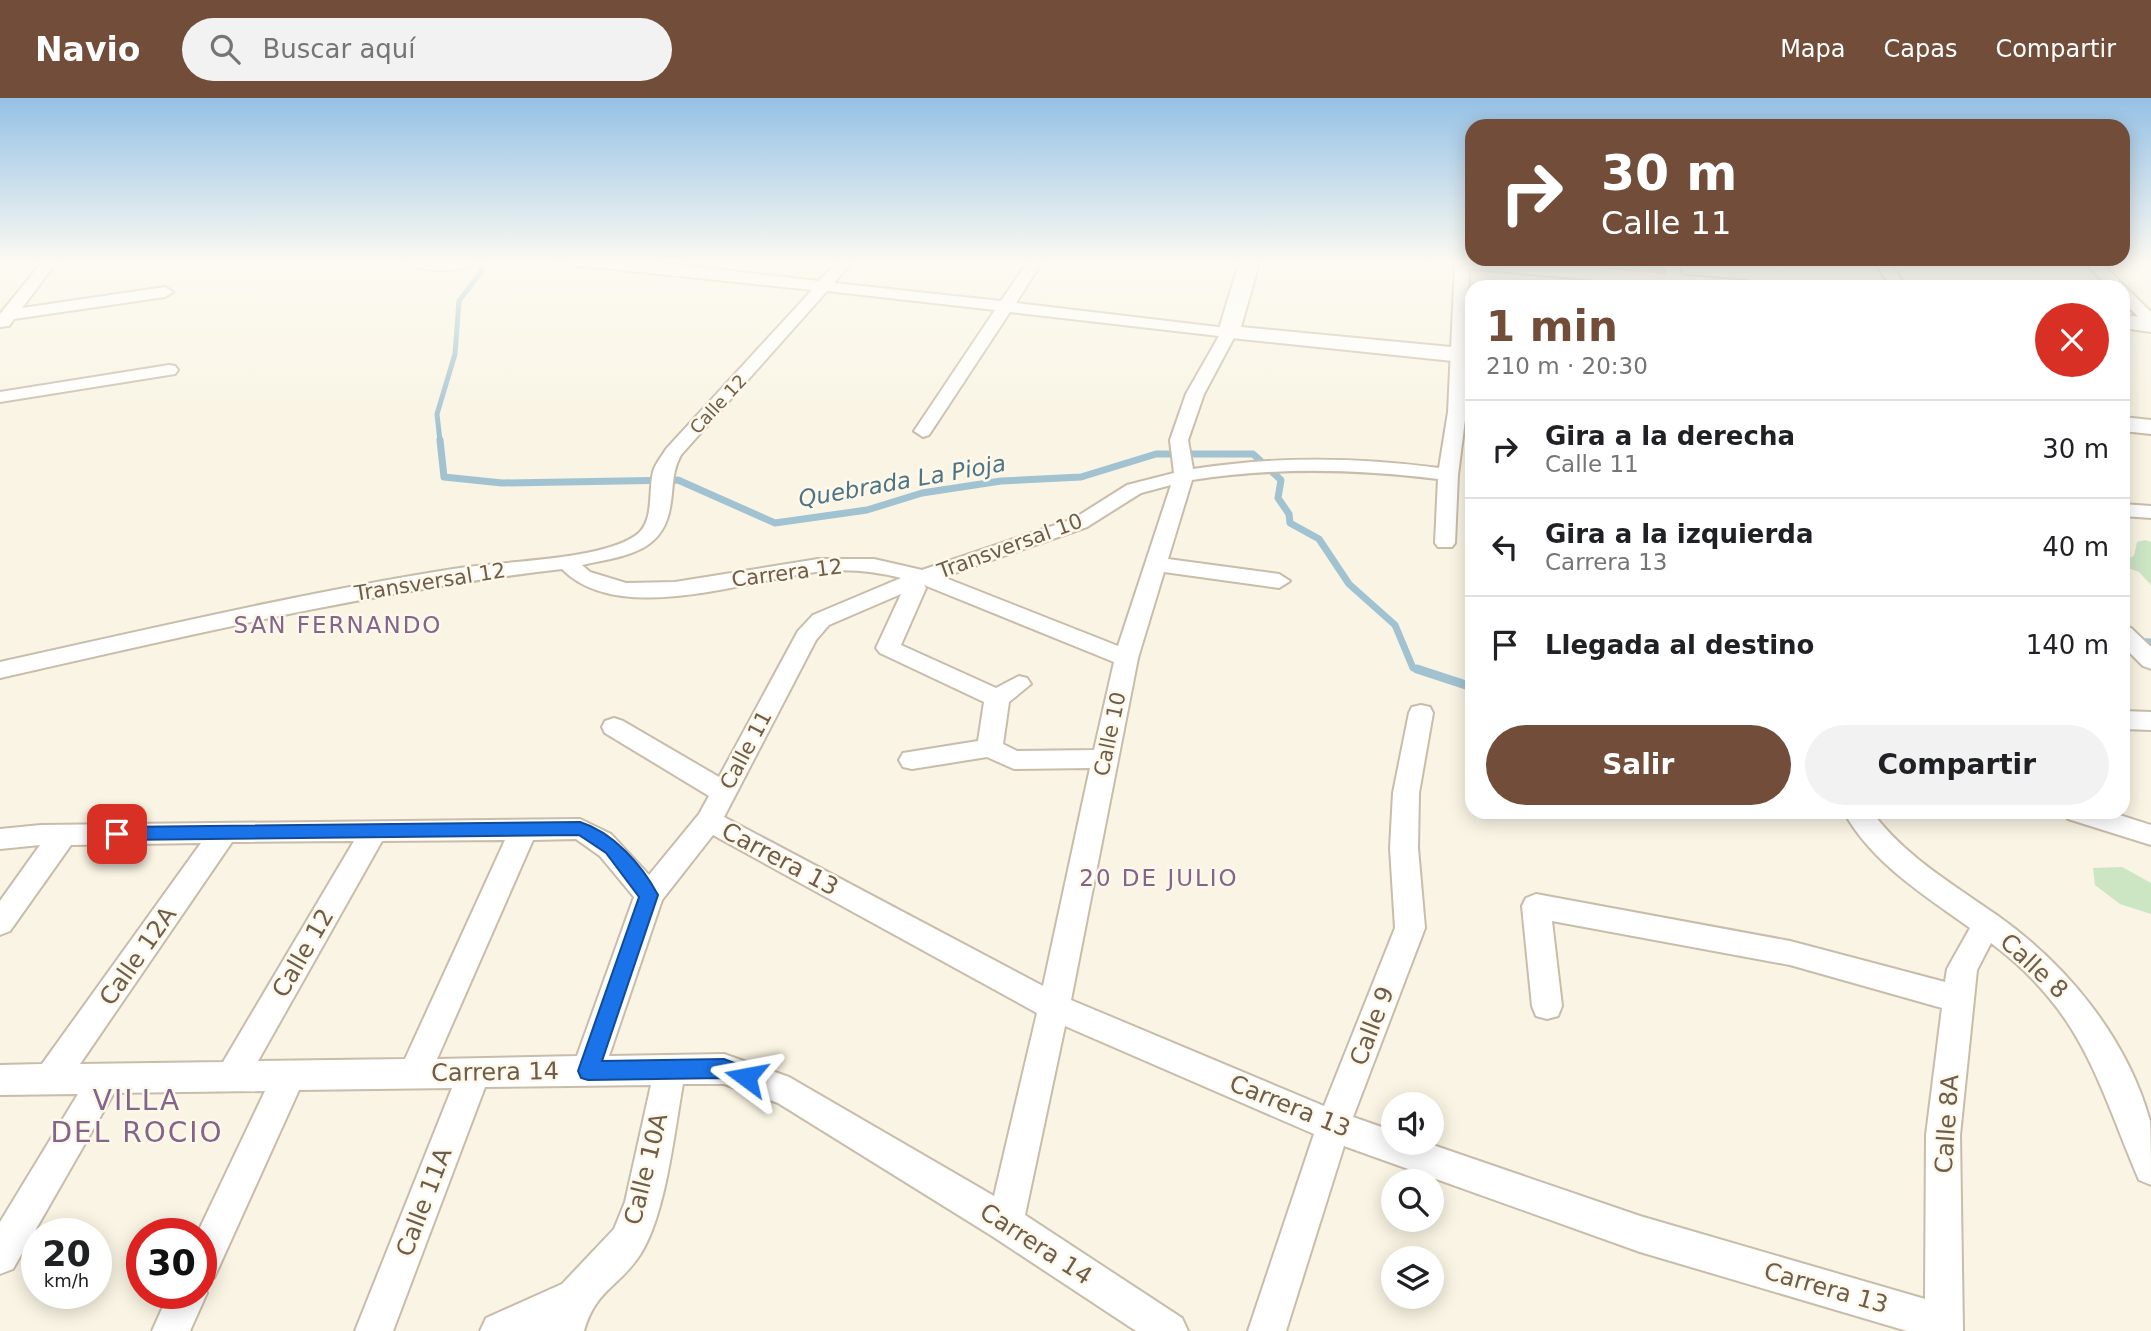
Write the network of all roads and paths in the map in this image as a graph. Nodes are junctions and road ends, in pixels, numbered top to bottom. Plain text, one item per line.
1 (27, 318) edge
2 (798, 318) edge
3 (1000, 318) edge
4 (1111, 318) edge
5 (1233, 318) edge
6 (1464, 318) edge
7 (3, 322) edge
8 (2130, 322) edge
9 (2151, 323) edge
10 (1229, 332) junction
11 (1465, 355) edge
12 (169, 370) dead end
13 (0, 397) edge
14 (1464, 413) edge
15 (2130, 425) edge
16 (2151, 427) edge
17 (923, 431) dead end
18 (1448, 475) junction
19 (1184, 476) junction
20 (2130, 510) edge
21 (2151, 512) edge
22 (1445, 543) dead end
23 (613, 552) joint
24 (566, 562) junction
25 (1156, 564) junction
26 (916, 580) junction
27 (1279, 581) dead end
28 (821, 620) joint
29 (2130, 640) edge
30 (1126, 658) junction
31 (2151, 661) edge
32 (0, 670) edge
33 (1019, 684) dead end
34 (997, 698) junction
35 (1421, 713) dead end
36 (2130, 720) edge
37 (2151, 721) edge
38 (614, 727) dead end
39 (990, 748) junction
40 (1105, 759) junction
41 (912, 760) dead end
42 (716, 807) junction
43 (1861, 819) edge
44 (2100, 819) edge
45 (524, 829) junction
46 (374, 830) junction
47 (224, 832) junction
48 (63, 835) junction
49 (2151, 835) edge
50 (0, 839) edge
51 (649, 895) junction
52 (0, 923) edge
53 (1987, 924) junction
54 (1958, 999) junction
55 (1548, 1006) dead end
56 (1054, 1007) junction
57 (670, 1069) junction
58 (588, 1071) junction
59 (474, 1073) junction
60 (414, 1074) junction
61 (289, 1076) junction
62 (232, 1077) junction
63 (51, 1079) junction
64 (105, 1079) junction
65 (0, 1080) edge
66 (1334, 1126) junction
67 (2151, 1168) edge
68 (1005, 1223) junction
69 (217, 1231) edge
70 (0, 1256) edge
71 (181, 1309) edge
72 (570, 1314) edge
73 (1944, 1327) edge
74 (171, 1331) edge
75 (374, 1331) edge
76 (499, 1331) edge
77 (1169, 1331) edge
78 (1267, 1331) edge

1 - 7 street
2 - 23 street, Calle 12
3 - 17 street
4 - 10 street
5 - 10 main road, Calle 10
6 - 11 street
8 - 9 main road
10 - 11 main road
10 - 19 street, Calle 10
11 - 14 street
12 - 13 street
14 - 18 street
15 - 16 main road
18 - 19 street, Transversal 10
18 - 22 street
19 - 25 street, Calle 10
19 - 26 street, Transversal 10
20 - 21 street
23 - 24 street, Transversal 12
24 - 26 street, Carrera 12
24 - 32 street, Transversal 12
25 - 27 street
25 - 30 street, Calle 10
26 - 28 street, Transversal 10
26 - 30 street, Carrera 12
26 - 34 street
28 - 42 street, Calle 11
29 - 31 street
30 - 40 street, Calle 10
33 - 34 street
34 - 39 street
35 - 66 street, Calle 9
36 - 37 street
38 - 42 street, Carrera 13
39 - 40 street
39 - 41 street
40 - 56 street, Calle 10
42 - 51 street, Calle 11
42 - 56 street, Carrera 13
43 - 53 street, Calle 8
44 - 49 street
45 - 46 street
45 - 51 street
45 - 60 street
46 - 47 street
46 - 62 street, Calle 12
47 - 48 street
47 - 63 street, Calle 12A
48 - 50 street
48 - 52 street
51 - 58 street, Calle 11
53 - 54 street, Calle 8A
53 - 67 street, Calle 8
54 - 55 street
54 - 73 street, Calle 8A
56 - 66 street, Carrera 13
56 - 68 street, Calle 10
57 - 58 street, Carrera 14
57 - 68 street, Carrera 14
57 - 72 street, Calle 10A
58 - 59 street, Carrera 14
59 - 60 street, Carrera 14
59 - 75 street, Calle 11A
60 - 61 street, Carrera 14
61 - 62 street, Carrera 14
61 - 69 street
62 - 64 street, Carrera 14
63 - 64 street, Carrera 14
63 - 65 street, Carrera 14
64 - 70 street
66 - 73 street, Carrera 13
66 - 78 street, Calle 9
68 - 77 street, Carrera 14
71 - 74 street
72 - 76 street

